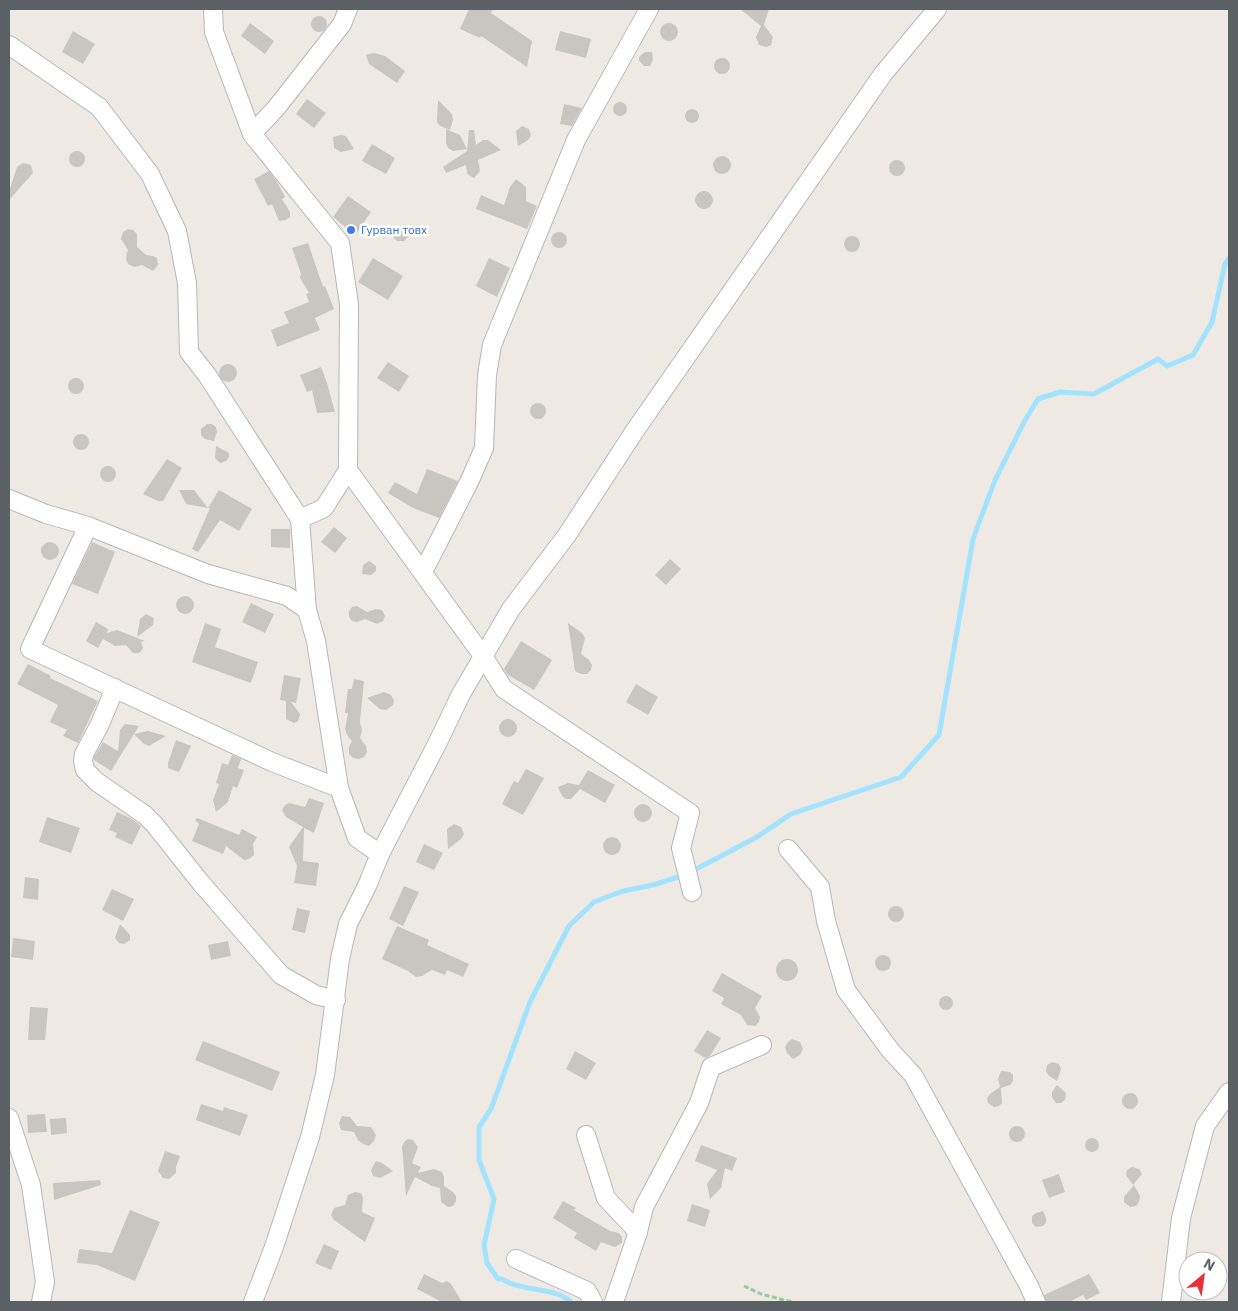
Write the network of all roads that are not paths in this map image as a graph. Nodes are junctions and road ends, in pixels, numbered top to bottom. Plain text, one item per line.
1 (213, 9) edge
2 (348, 9) edge
3 (650, 9) edge
4 (937, 9) edge
5 (9, 45) edge
6 (252, 134) junction
7 (348, 470) junction
8 (9, 499) edge
9 (300, 519) junction
10 (88, 526) junction
11 (423, 572) junction
12 (307, 610) junction
13 (483, 656) junction
14 (115, 688) junction
15 (339, 788) junction
16 (788, 848) dead end
17 (380, 854) junction
18 (691, 888) dead end
19 (336, 1000) junction
20 (762, 1045) dead end
21 (1229, 1092) edge
22 (9, 1118) edge
23 (586, 1135) dead end
24 (638, 1232) junction
25 (516, 1259) dead end
26 (41, 1302) edge
27 (253, 1302) edge
28 (593, 1302) edge
29 (614, 1302) edge
30 (1036, 1302) edge
31 (1171, 1302) edge

1 - 6 street
2 - 6 street
3 - 11 street
4 - 13 street
5 - 9 street
6 - 7 street
7 - 9 street
7 - 11 street
8 - 10 street
9 - 12 street
10 - 12 street
10 - 14 street
11 - 13 street
12 - 15 street
13 - 17 street
13 - 18 street
14 - 15 street
14 - 19 street
15 - 17 street
16 - 30 street
17 - 19 street
19 - 27 street
20 - 24 street
21 - 31 street
22 - 26 street
23 - 24 street
24 - 29 street
25 - 28 street

